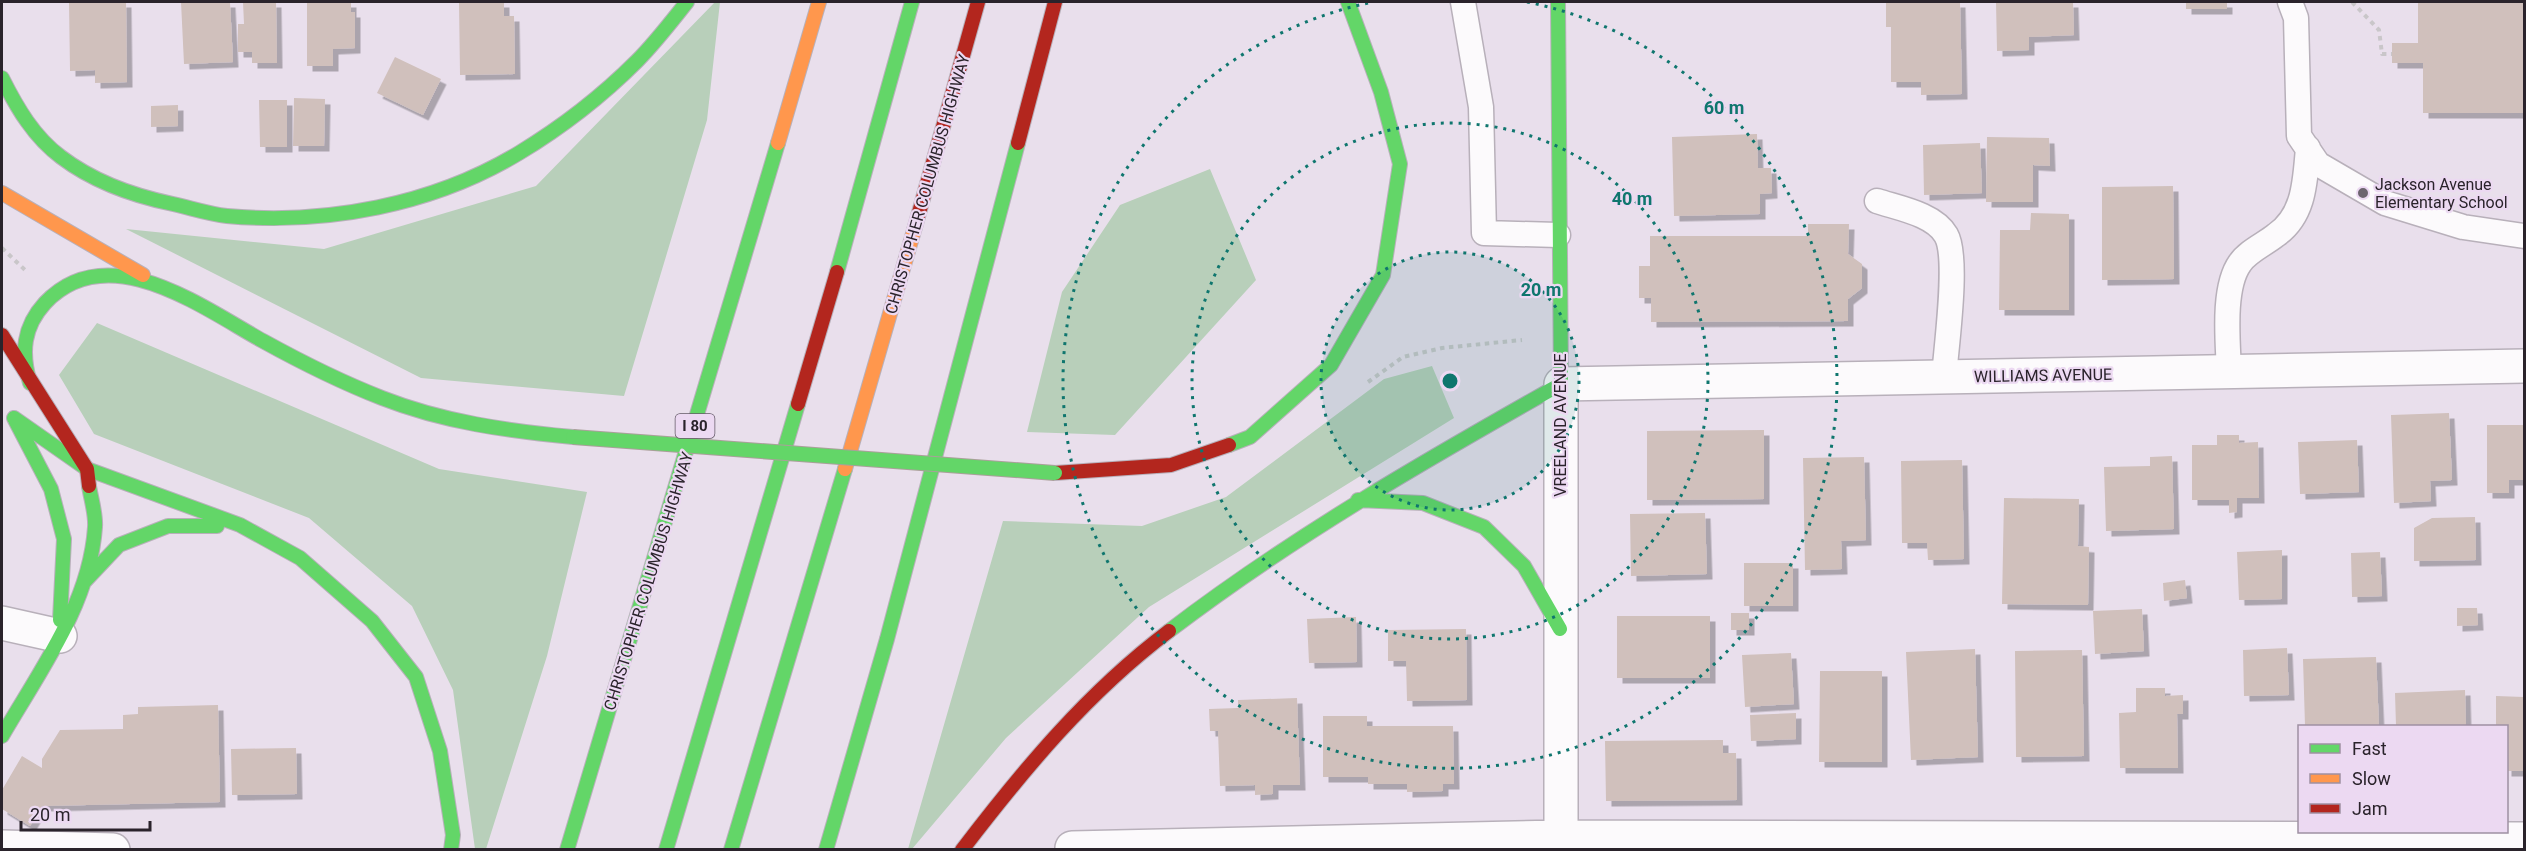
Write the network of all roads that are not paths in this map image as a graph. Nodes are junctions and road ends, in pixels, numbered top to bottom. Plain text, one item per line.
1 (687, 2) edge
2 (819, 2) edge
3 (912, 2) edge
4 (978, 2) edge
5 (1055, 2) edge
6 (1348, 2) edge
7 (1463, 2) edge
8 (1558, 2) edge
9 (2290, 2) edge
10 (2, 78) edge
11 (2308, 148) junction
12 (2, 193) edge
13 (1877, 201) dead end
14 (1558, 235) junction
15 (2524, 236) edge
16 (191, 302) junction
17 (2, 335) edge
18 (2524, 366) edge
19 (2229, 372) junction
20 (1944, 377) junction
21 (30, 383) junction
22 (1561, 384) junction
23 (87, 469) junction
24 (1358, 500) junction
25 (240, 525) junction
26 (85, 581) junction
27 (2, 623) edge
28 (1560, 629) junction
29 (60, 636) junction
30 (2, 736) edge
31 (2524, 839) edge
32 (1561, 843) edge
33 (2, 847) edge
34 (1072, 848) dead end
35 (113, 849) edge
36 (451, 849) edge
37 (567, 849) edge
38 (666, 849) edge
39 (731, 849) edge
40 (826, 849) edge
41 (962, 849) edge

1 - 10 main road
2 - 37 main road, CHRISTOPHER COLUMBUS HIGHWAY / I 80
3 - 38 main road
4 - 39 main road, CHRISTOPHER COLUMBUS HIGHWAY
5 - 40 main road
6 - 16 main road, bridge
7 - 14 lane
8 - 14 main road, VREELAND AVENUE
9 - 11 lane
11 - 15 lane
11 - 19 lane
12 - 16 main road
13 - 20 lane
14 - 22 main road, VREELAND AVENUE
16 - 21 main road
17 - 21 main road
18 - 19 street, WILLIAMS AVENUE
19 - 20 street, WILLIAMS AVENUE
20 - 22 street, WILLIAMS AVENUE
21 - 23 main road
22 - 24 main road
22 - 28 street, VREELAND AVENUE
23 - 25 main road
23 - 26 main road
23 - 29 main road
24 - 28 main road
24 - 41 main road
25 - 26 main road
25 - 36 main road
26 - 29 main road
27 - 29 street
28 - 32 street, VREELAND AVENUE
29 - 30 main road
31 - 32 street
32 - 34 street
33 - 35 street

